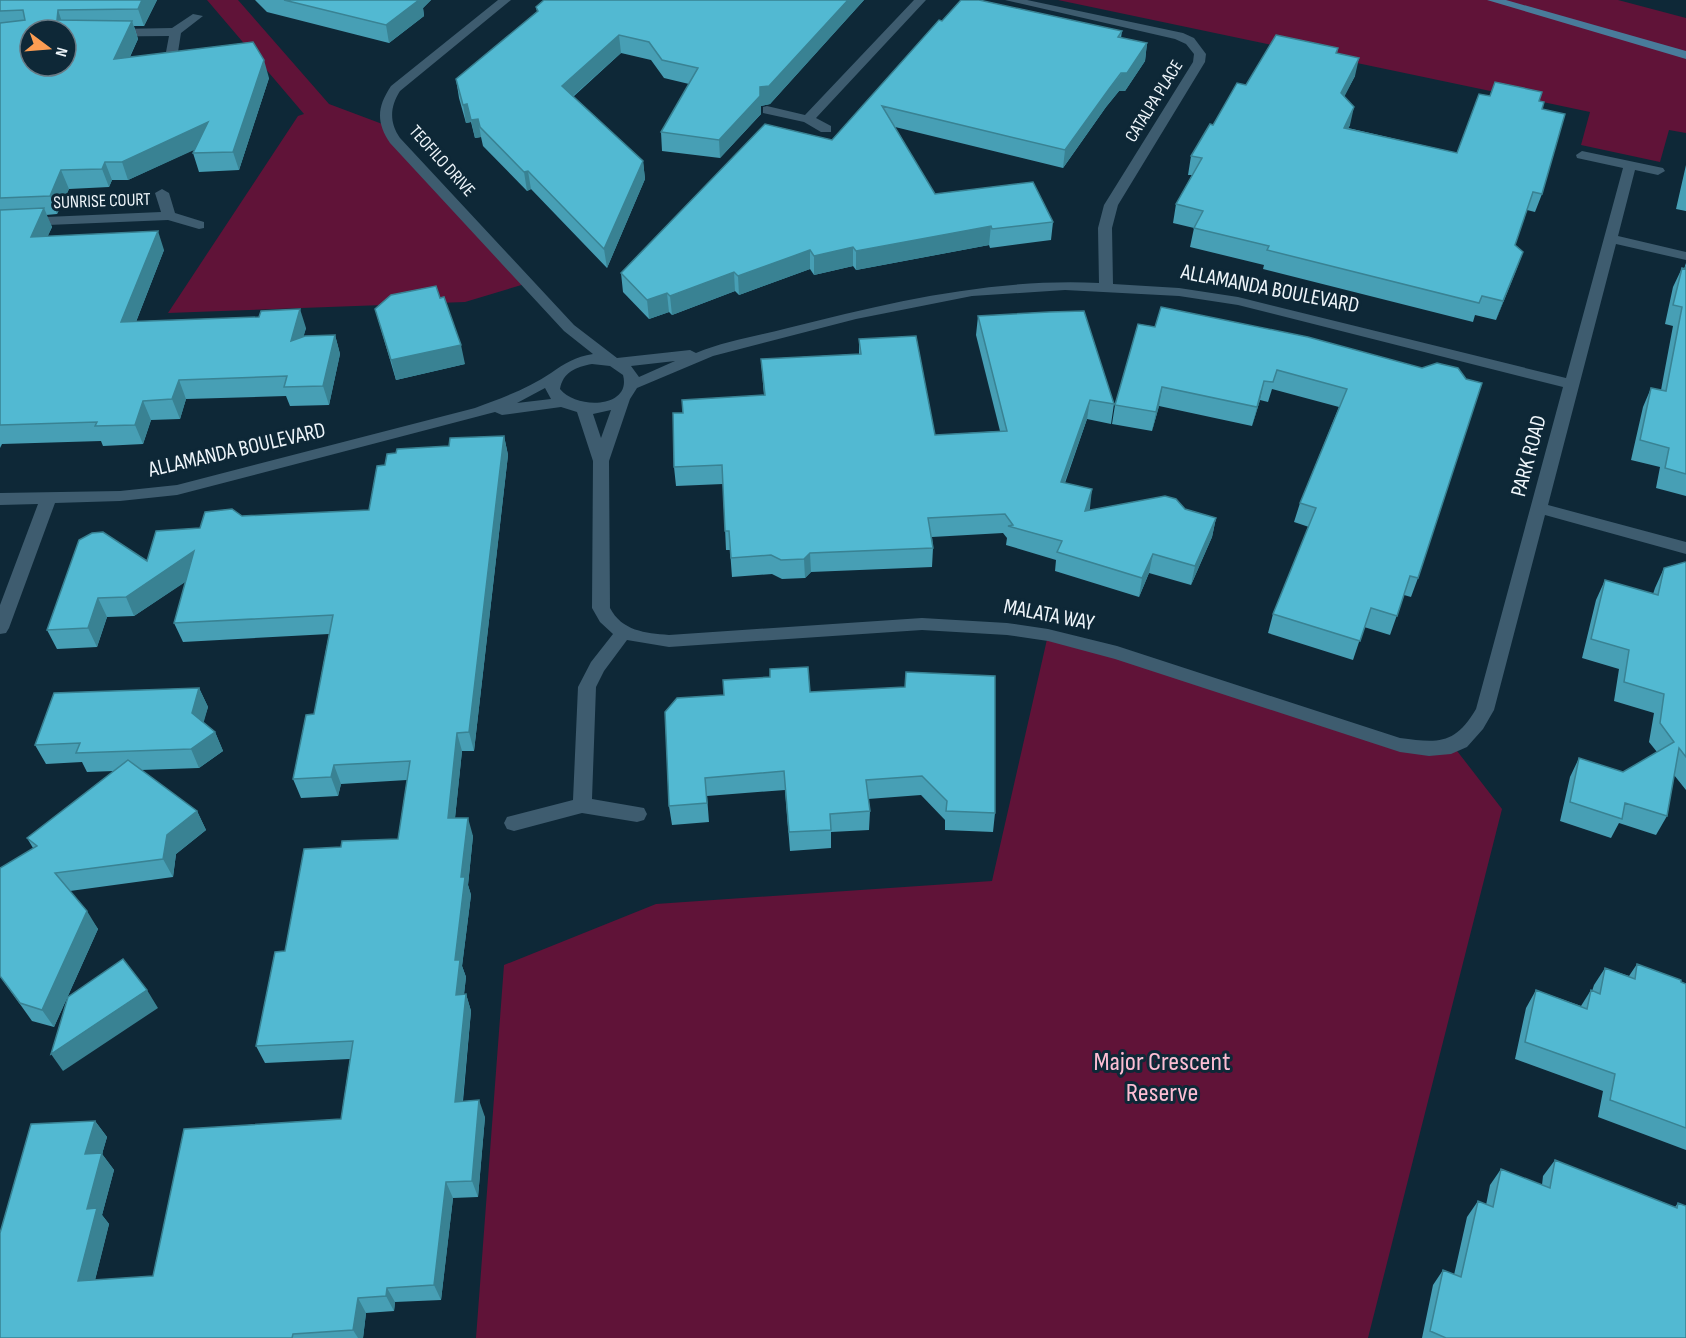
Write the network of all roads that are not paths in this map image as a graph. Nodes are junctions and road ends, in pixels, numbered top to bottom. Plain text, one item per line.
1 (505, 0) edge
2 (920, 0) edge
3 (1011, 0) edge
4 (1493, 0) edge
5 (197, 16) dead end
6 (175, 32) junction
7 (78, 33) edge
8 (172, 52) edge
9 (1686, 55) edge
10 (767, 110) dead end
11 (808, 119) junction
12 (826, 129) dead end
13 (1582, 155) dead end
14 (1630, 165) junction
15 (1658, 171) dead end
16 (162, 193) dead end
17 (169, 216) junction
18 (0, 223) edge
19 (199, 225) dead end
20 (1611, 239) junction
21 (1686, 256) edge
22 (1106, 287) junction
23 (569, 328) junction
24 (708, 353) junction
25 (613, 362) junction
26 (562, 371) junction
27 (1571, 384) junction
28 (627, 391) junction
29 (562, 402) junction
30 (584, 409) junction
31 (480, 412) junction
32 (601, 461) junction
33 (49, 497) junction
34 (0, 499) edge
35 (1539, 508) junction
36 (1686, 548) edge
37 (0, 628) edge
38 (623, 633) junction
39 (1454, 747) joint
40 (582, 805) junction
41 (637, 814) dead end
42 (514, 823) dead end

1 - 23 street, TEOFILO DRIVE
2 - 11 street
3 - 22 street, CATALPA PLACE
4 - 9 main road
5 - 6 street
6 - 7 street
6 - 8 street
10 - 11 street
11 - 12 street
13 - 14 street
14 - 15 street
14 - 20 street, PARK ROAD
16 - 17 street, SUNRISE COURT
17 - 18 street, SUNRISE COURT
17 - 19 street, SUNRISE COURT
20 - 21 street
20 - 27 street, PARK ROAD
22 - 24 street, ALLAMANDA BOULEVARD
22 - 27 street, ALLAMANDA BOULEVARD
23 - 25 street, TEOFILO DRIVE
23 - 26 street
24 - 25 street, ALLAMANDA BOULEVARD
24 - 28 street, ALLAMANDA BOULEVARD
25 - 26 street
25 - 28 street
26 - 29 street
26 - 31 street, ALLAMANDA BOULEVARD
27 - 35 street, PARK ROAD
28 - 30 street
28 - 32 street
29 - 30 street
29 - 31 street, ALLAMANDA BOULEVARD
30 - 32 street
31 - 33 street, ALLAMANDA BOULEVARD
32 - 38 street
33 - 34 street, ALLAMANDA BOULEVARD
33 - 37 street
35 - 36 street
35 - 39 street, PARK ROAD
38 - 39 street, MALATA WAY
38 - 40 street
40 - 41 street
40 - 42 street

